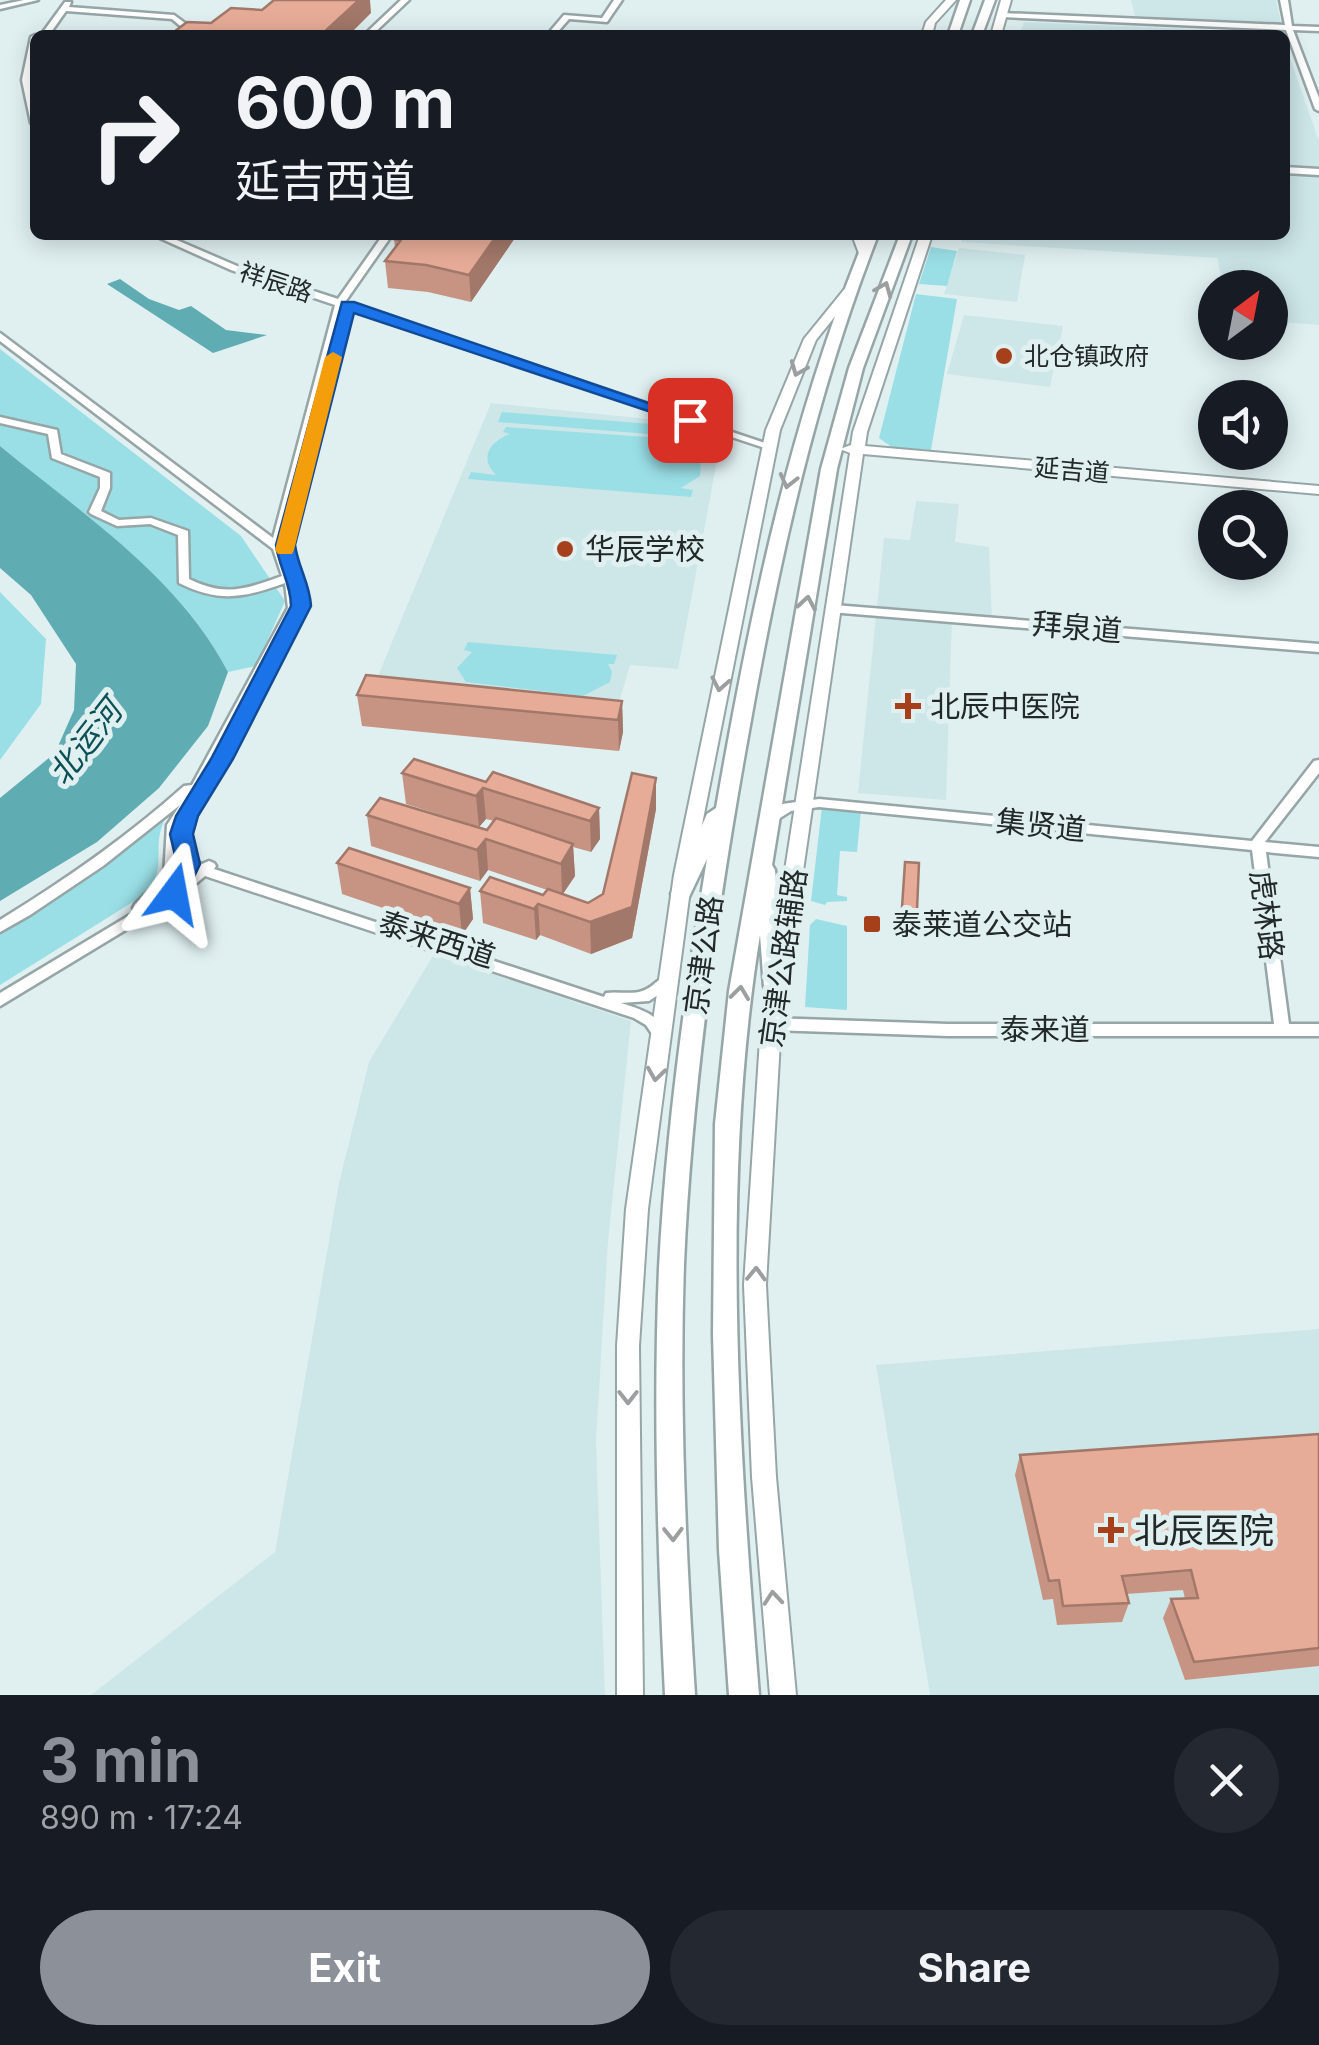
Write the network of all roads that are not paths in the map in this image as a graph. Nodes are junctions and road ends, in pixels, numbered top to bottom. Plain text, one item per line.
1 (34, 0) edge
2 (72, 0) edge
3 (404, 0) edge
4 (618, 0) edge
5 (951, 0) edge
6 (964, 0) edge
7 (990, 0) edge
8 (1284, 0) edge
9 (64, 4) edge
10 (1003, 5) edge
11 (0, 6) edge
12 (1289, 28) junction
13 (1319, 29) edge
14 (41, 30) edge
15 (48, 30) edge
16 (188, 30) edge
17 (373, 30) edge
18 (555, 30) edge
19 (928, 30) edge
20 (955, 30) edge
21 (979, 30) edge
22 (997, 30) edge
23 (1290, 31) edge
24 (30, 62) edge
25 (30, 99) edge
26 (1319, 109) edge
27 (1290, 170) edge
28 (1319, 172) edge
29 (168, 240) edge
30 (188, 240) edge
31 (389, 240) edge
32 (860, 240) edge
33 (870, 240) edge
34 (924, 240) edge
35 (903, 242) edge
36 (864, 254) junction
37 (912, 271) junction
38 (851, 289) junction
39 (322, 293) junction
40 (344, 305) junction
41 (0, 336) edge
42 (0, 420) edge
43 (838, 430) junction
44 (770, 443) junction
45 (856, 456) junction
46 (829, 470) junction
47 (1319, 490) edge
48 (1319, 498) edge
49 (281, 549) junction
50 (289, 578) junction
51 (834, 609) junction
52 (1319, 648) edge
53 (222, 759) junction
54 (1319, 764) edge
55 (207, 772) junction
56 (776, 775) junction
57 (726, 795) junction
58 (805, 799) junction
59 (768, 820) junction
60 (1258, 844) junction
61 (1319, 850) edge
62 (763, 855) junction
63 (193, 862) junction
64 (681, 894) junction
65 (140, 908) junction
66 (0, 927) edge
67 (670, 980) junction
68 (775, 987) junction
69 (0, 997) edge
70 (771, 1024) junction
71 (1282, 1028) junction
72 (1319, 1030) edge
73 (661, 1037) junction
74 (630, 1695) edge
75 (680, 1695) edge
76 (744, 1695) edge
77 (783, 1695) edge

1 - 11 street
2 - 9 street
3 - 17 street
4 - 18 street
5 - 19 main road
6 - 20 highway
7 - 21 highway
8 - 12 street
9 - 14 street
9 - 15 street
9 - 16 street
10 - 12 street
10 - 22 main road
12 - 13 street
23 - 26 street
24 - 25 street
27 - 28 street
29 - 39 street, 祥辰路
30 - 39 street, 祥辰路
31 - 40 street
32 - 36 main road
33 - 36 highway, 京津公路
34 - 37 main road, 京津公路辅路
35 - 37 main road
43 -> 35 highway, 京津公路
36 - 38 highway, 京津公路
37 - 45 main road, 京津公路辅路
38 -> 44 main road
38 -> 57 highway, 京津公路
39 - 40 street, 祥辰路
39 - 40 street
40 - 44 street, 祥辰路
40 - 49 street
41 - 49 street
42 - 50 street
43 - 45 main road
43 - 46 highway, 京津公路
44 -> 64 main road
45 - 46 main road, 延吉道
45 - 47 main road, 延吉道
45 - 48 main road, 延吉道
45 - 51 main road, 京津公路辅路
56 -> 46 highway, 京津公路
49 - 50 street
49 - 53 street
50 - 55 street
51 - 52 street, 拜泉道
51 - 58 main road, 京津公路辅路
53 - 55 street
53 - 63 street
54 - 60 street, 虎林路
55 - 63 street
55 - 66 street
56 - 58 street, 集贤道
56 - 59 highway, 京津公路
57 - 64 highway
57 -> 75 highway, 京津公路
58 - 59 street
58 - 60 street, 集贤道
58 - 68 main road, 京津公路辅路
59 - 62 highway, 京津公路
60 - 61 street, 集贤道
60 - 71 street, 虎林路
62 - 68 highway
76 -> 62 highway, 京津公路
63 - 65 street
63 - 65 street
63 - 67 street, 泰来西道
63 - 69 street
63 - 73 street, 泰来西道
64 - 67 main road
65 - 69 street
67 - 73 main road
68 - 70 main road, 京津公路辅路
70 - 71 street, 泰来道
77 -> 70 main road, 京津公路辅路
71 - 72 street, 泰来道
73 -> 74 main road

